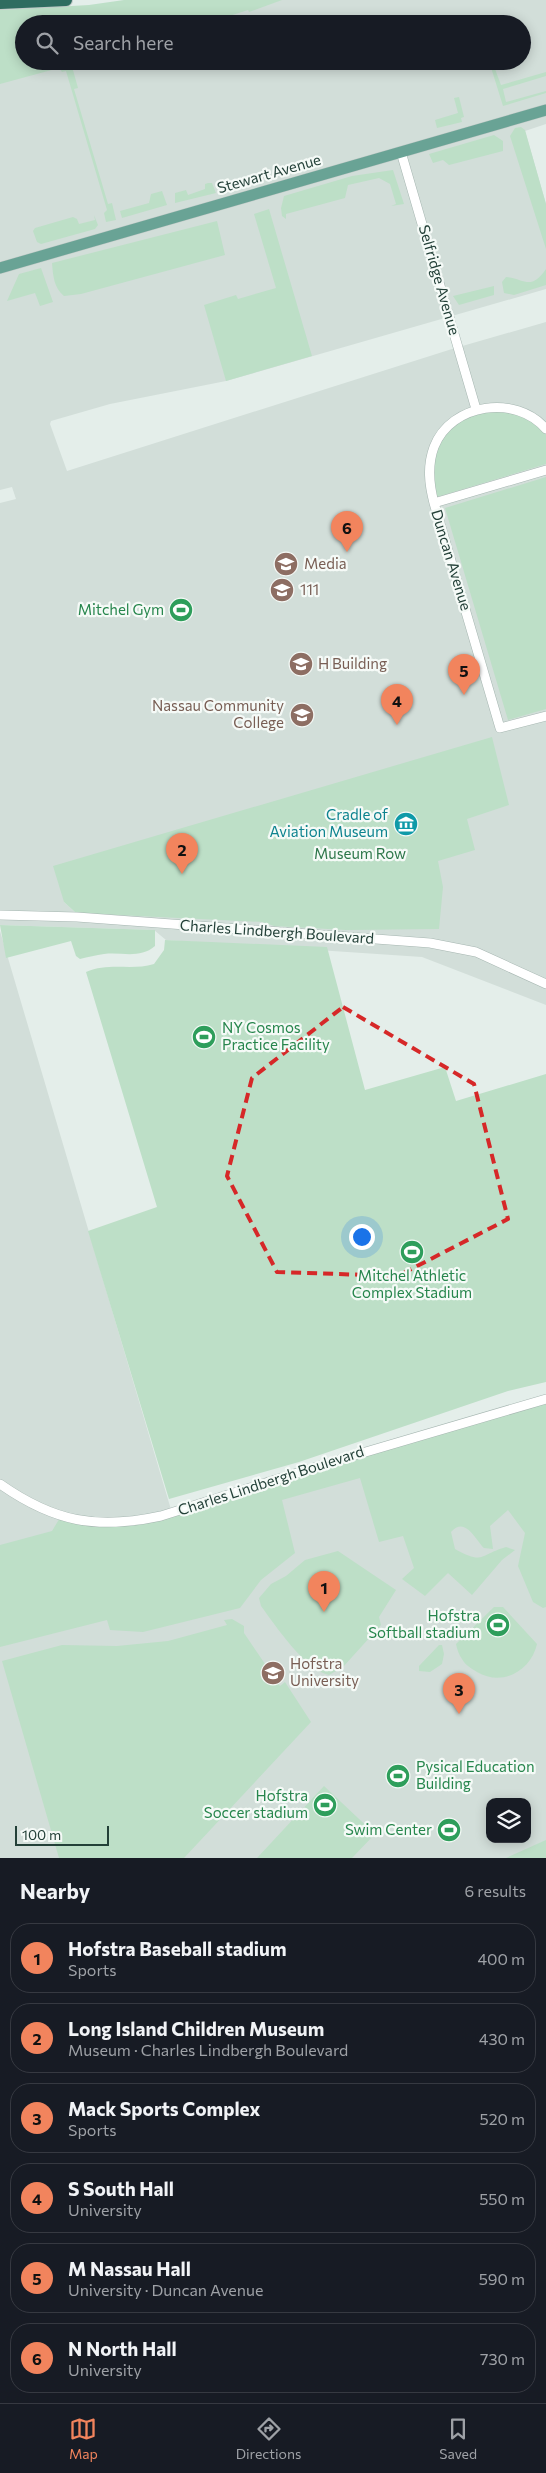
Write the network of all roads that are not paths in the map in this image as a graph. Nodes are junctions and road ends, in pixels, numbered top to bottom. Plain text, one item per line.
1 (66, 0) edge
2 (0, 3) edge
3 (546, 110) edge
4 (401, 152) junction
5 (0, 268) edge
6 (476, 409) junction
7 (546, 429) edge
8 (546, 470) edge
9 (434, 503) junction
10 (546, 716) edge
11 (0, 915) edge
12 (546, 984) edge
13 (546, 1399) edge
14 (0, 1484) edge

1 - 2 highway
3 - 4 main road, Stewart Avenue
4 - 5 main road, Stewart Avenue
4 - 6 street, Selfridge Avenue
6 - 7 street
6 - 9 street, Duncan Avenue
8 - 9 street
9 - 10 street, Duncan Avenue
11 - 12 street, Charles Lindbergh Boulevard
13 - 14 street, Charles Lindbergh Boulevard

